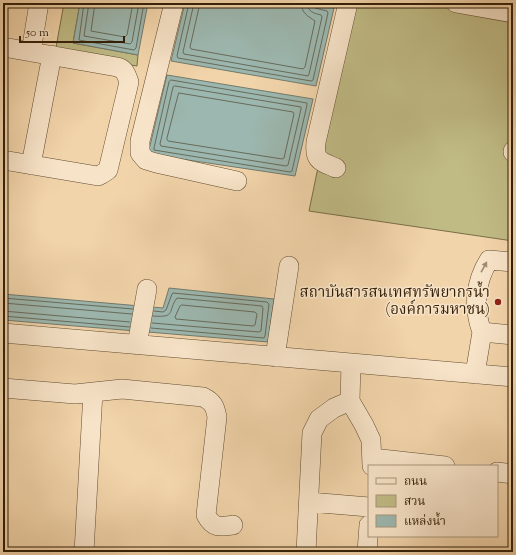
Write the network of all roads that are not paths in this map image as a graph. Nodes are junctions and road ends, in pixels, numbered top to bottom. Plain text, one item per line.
1 (39, 3) edge
2 (174, 3) edge
3 (348, 3) edge
4 (456, 3) edge
5 (513, 13) edge
6 (3, 47) edge
7 (31, 52) junction
8 (52, 56) junction
9 (3, 160) edge
10 (31, 165) junction
11 (336, 168) dead end
12 (237, 181) dead end
13 (513, 262) edge
14 (290, 266) dead end
15 (145, 296) dead end
16 (482, 332) junction
17 (3, 333) edge
18 (513, 335) edge
19 (137, 339) junction
20 (275, 357) junction
21 (351, 363) junction
22 (475, 374) junction
23 (513, 377) edge
24 (3, 388) edge
25 (93, 392) junction
26 (350, 401) junction
27 (372, 462) edge
28 (427, 465) edge
29 (498, 472) edge
30 (513, 474) edge
31 (309, 502) junction
32 (368, 507) edge
33 (233, 525) dead end
34 (368, 537) edge
35 (84, 552) edge
36 (306, 552) edge
37 (367, 552) edge

1 - 7 street
2 - 12 street
3 - 11 street
4 - 5 street
6 - 7 street
7 - 8 street
8 - 10 street
8 - 10 street
9 - 10 street
16 -> 13 street
14 - 20 street
15 - 19 street
16 - 18 street
16 - 22 street
17 - 19 street
19 - 20 street
20 - 21 street
21 - 22 street
21 - 26 street
22 - 23 street
24 - 25 street
25 - 33 street
25 - 35 street
26 - 27 street
26 - 31 street
27 - 28 street
29 - 30 street
31 - 32 street
31 - 36 street
34 - 37 street

